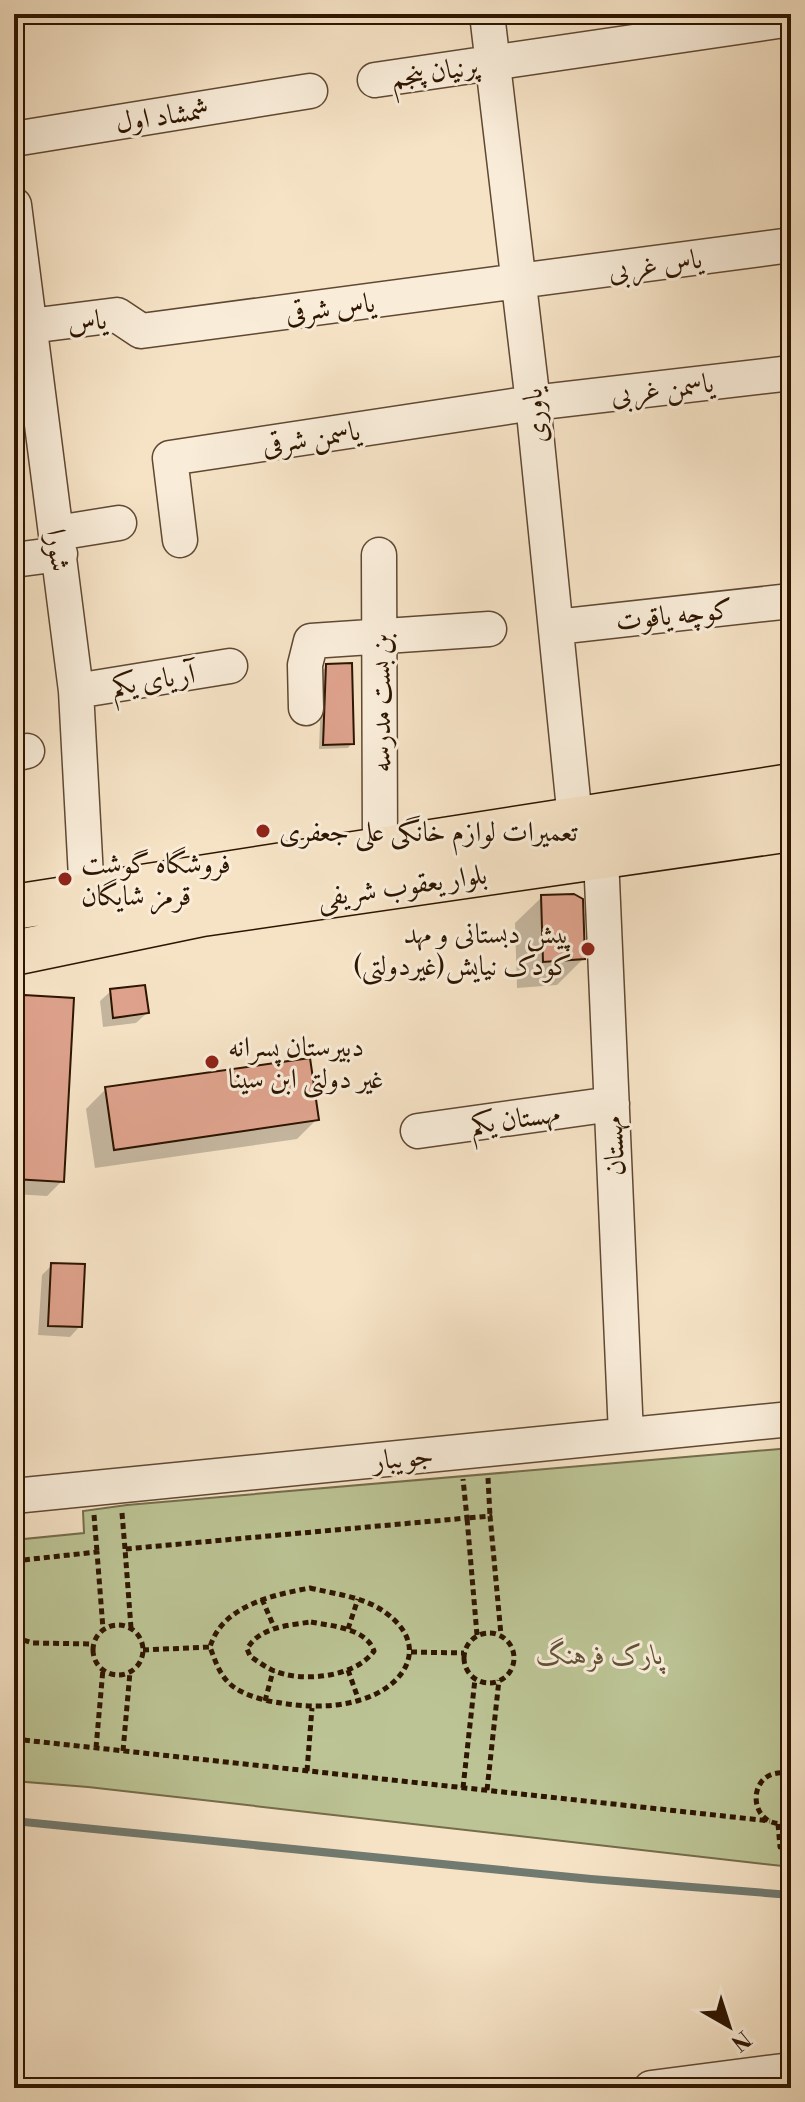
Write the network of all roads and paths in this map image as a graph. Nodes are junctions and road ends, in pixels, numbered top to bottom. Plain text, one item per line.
1 (487, 14) edge
2 (791, 19) edge
3 (493, 62) junction
4 (375, 80) dead end
5 (310, 91) dead end
6 (14, 139) edge
7 (14, 205) edge
8 (791, 245) edge
9 (519, 283) junction
10 (30, 326) junction
11 (141, 331) joint
12 (791, 373) edge
13 (533, 403) junction
14 (119, 523) dead end
15 (180, 540) dead end
16 (58, 543) junction
17 (379, 555) dead end
18 (14, 560) edge
19 (791, 601) edge
20 (556, 627) junction
21 (489, 629) dead end
22 (380, 637) junction
23 (230, 666) dead end
24 (76, 691) junction
25 (306, 708) dead end
26 (791, 786) edge
27 (575, 819) junction
28 (791, 829) edge
29 (380, 850) junction
30 (601, 857) junction
31 (14, 907) edge
32 (88, 917) junction
33 (14, 953) edge
34 (612, 1104) junction
35 (418, 1131) dead end
36 (791, 1419) edge
37 (626, 1435) junction
38 (487, 1465) dead end
39 (462, 1466) dead end
40 (14, 1496) edge
41 (122, 1510) dead end
42 (94, 1512) dead end
43 (490, 1516) junction
44 (467, 1518) junction
45 (125, 1549) junction
46 (97, 1552) junction
47 (14, 1561) edge
48 (262, 1599) junction
49 (358, 1599) junction
50 (131, 1628) junction
51 (275, 1628) junction
52 (103, 1629) junction
53 (348, 1629) junction
54 (477, 1635) junction
55 (501, 1635) junction
56 (14, 1637) edge
57 (93, 1644) junction
58 (210, 1647) junction
59 (143, 1650) junction
60 (411, 1652) junction
61 (464, 1653) junction
62 (103, 1669) junction
63 (348, 1670) junction
64 (273, 1671) junction
65 (130, 1672) junction
66 (475, 1679) junction
67 (499, 1680) junction
68 (265, 1701) junction
69 (359, 1701) junction
70 (312, 1708) junction
71 (14, 1739) edge
72 (96, 1748) junction
73 (123, 1751) junction
74 (307, 1771) junction
75 (791, 1774) edge
76 (463, 1788) junction
77 (487, 1790) junction
78 (770, 1821) junction
79 (791, 1822) edge
80 (778, 1824) junction
81 (791, 1847) edge
82 (791, 2070) edge
83 (651, 2088) edge

1 - 3 street, یاوری
2 - 3 street, پرنیان پنجم
3 - 4 street, پرنیان پنجم
3 - 9 street, یاوری
5 - 6 street, شمشاد اول
7 - 10 street, شورا
8 - 9 street, یاس غربی
9 - 11 street, یاس شرقی
9 - 13 street, یاوری
10 - 11 street, یاس
10 - 16 street, شورا
12 - 13 street, یاسمن غربی
13 - 15 street, یاسمن شرقی
13 - 20 street, یاوری
14 - 16 street
16 - 18 street
16 - 24 street, شورا
17 - 22 street, بن بست مدرسه
19 - 20 street, کوچه یاقوت
20 - 27 street, یاوری
21 - 22 street
22 - 25 street
22 - 29 street, بن بست مدرسه
23 - 24 street, آریای یکم
24 - 32 street, شورا
26 - 27 main road, بلوار یعقوب شریفی
27 - 29 main road, بلوار یعقوب شریفی
27 - 30 main road
28 - 30 main road, بلوار یعقوب شریفی
29 - 32 main road, بلوار یعقوب شریفی
30 - 32 main road, بلوار یعقوب شریفی
30 - 34 street, مهستان
31 - 32 main road, بلوار یعقوب شریفی
32 - 33 main road, بلوار یعقوب شریفی
34 - 35 street, مهستان یکم
34 - 37 street, مهستان
36 - 37 street, جویبار
37 - 40 street, جویبار
38 - 43 path
39 - 44 path
41 - 45 path
42 - 46 path
43 - 44 path
43 - 55 path
44 - 45 path
44 - 54 path
45 - 50 path
46 - 47 path
46 - 52 path
48 - 49 path
48 - 51 path
48 - 58 path
49 - 53 path
49 - 60 path
50 - 52 path
50 - 59 path
51 - 53 path
51 - 64 path
52 - 57 path
53 - 63 path
54 - 55 path
54 - 61 path
55 - 67 path
56 - 57 path
57 - 62 path
58 - 59 path
58 - 68 path
59 - 65 path
60 - 61 path
60 - 69 path
61 - 66 path
62 - 65 path
62 - 72 path
63 - 64 path
63 - 69 path
64 - 68 path
65 - 73 path
66 - 67 path
66 - 76 path
67 - 77 path
68 - 70 path
69 - 70 path
70 - 74 path
71 - 72 path
72 - 73 path
73 - 74 path
74 - 76 path
75 - 78 path
76 - 77 path
77 - 78 path
78 - 80 path
79 - 80 path
80 - 81 path
82 - 83 street

